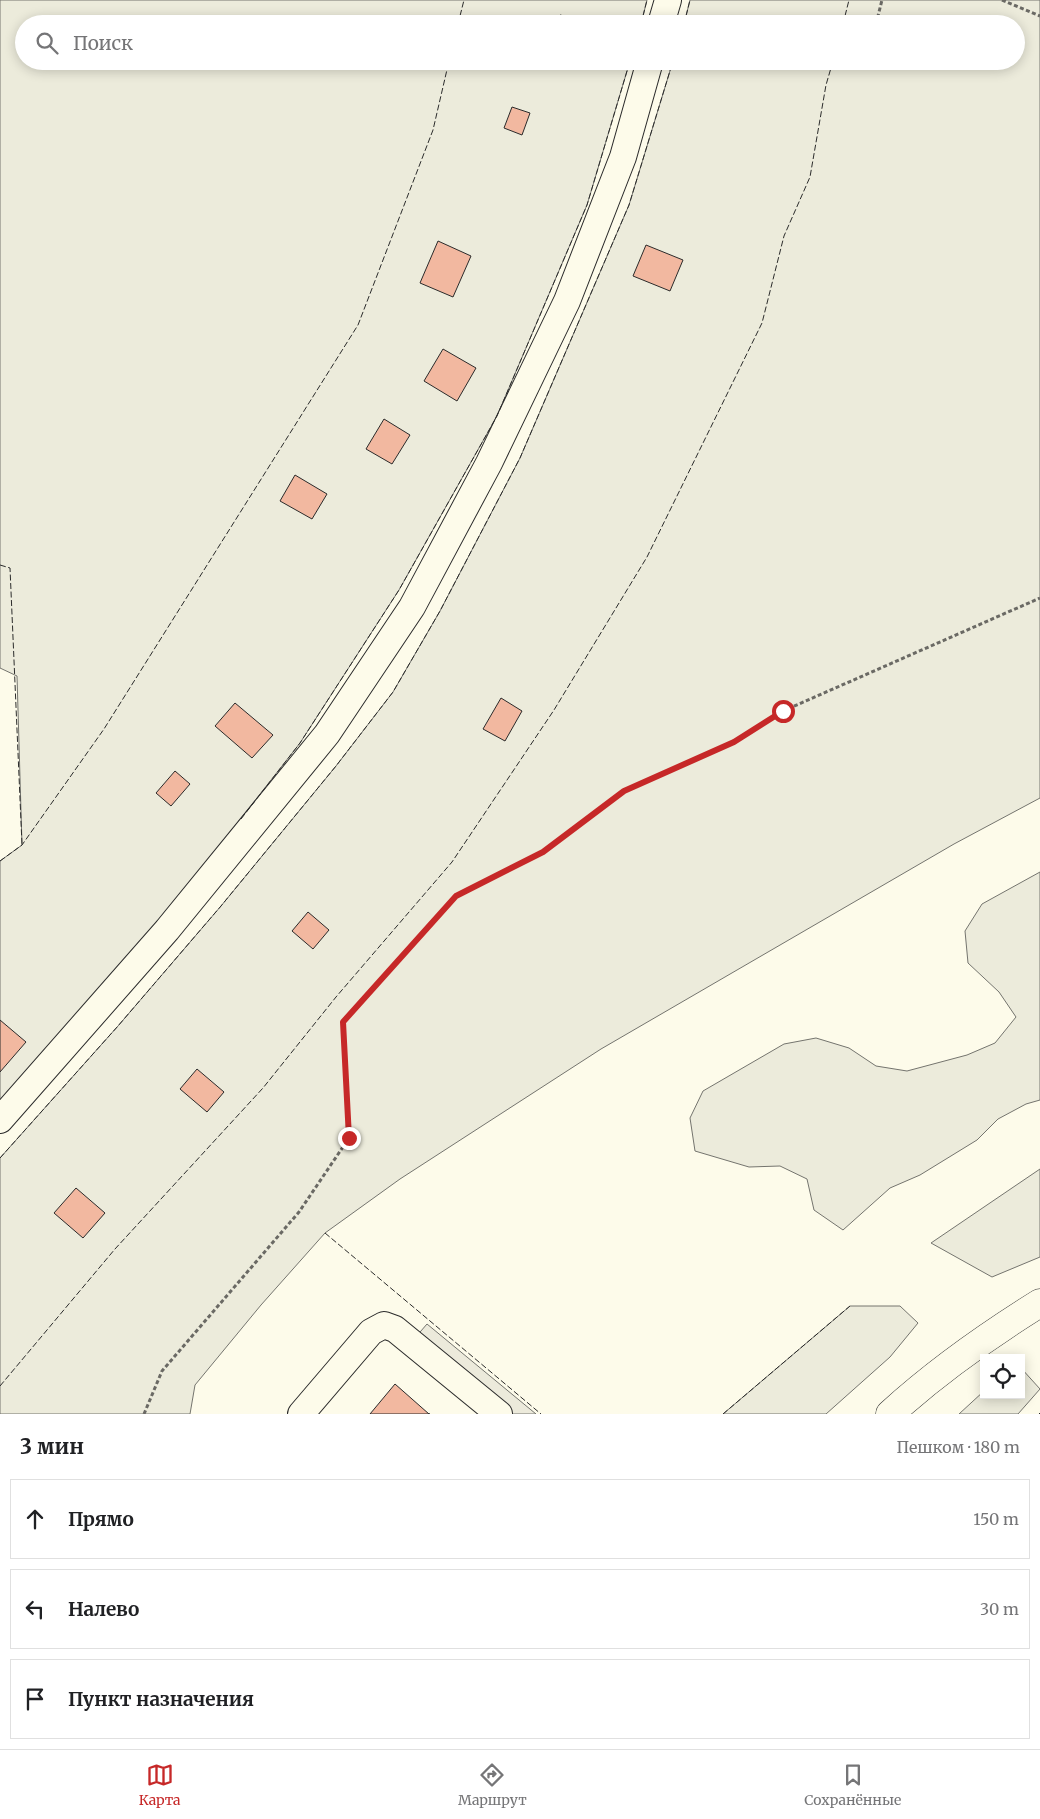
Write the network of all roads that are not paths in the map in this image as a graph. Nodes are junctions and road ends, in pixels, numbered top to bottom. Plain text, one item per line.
1 (668, 0) edge
2 (664, 15) edge
3 (647, 70) edge
4 (0, 1120) edge
5 (1040, 1304) edge
6 (301, 1414) edge
7 (499, 1414) edge
8 (890, 1414) edge

1 - 2 street
3 - 4 street
5 - 8 main road
6 - 7 street

